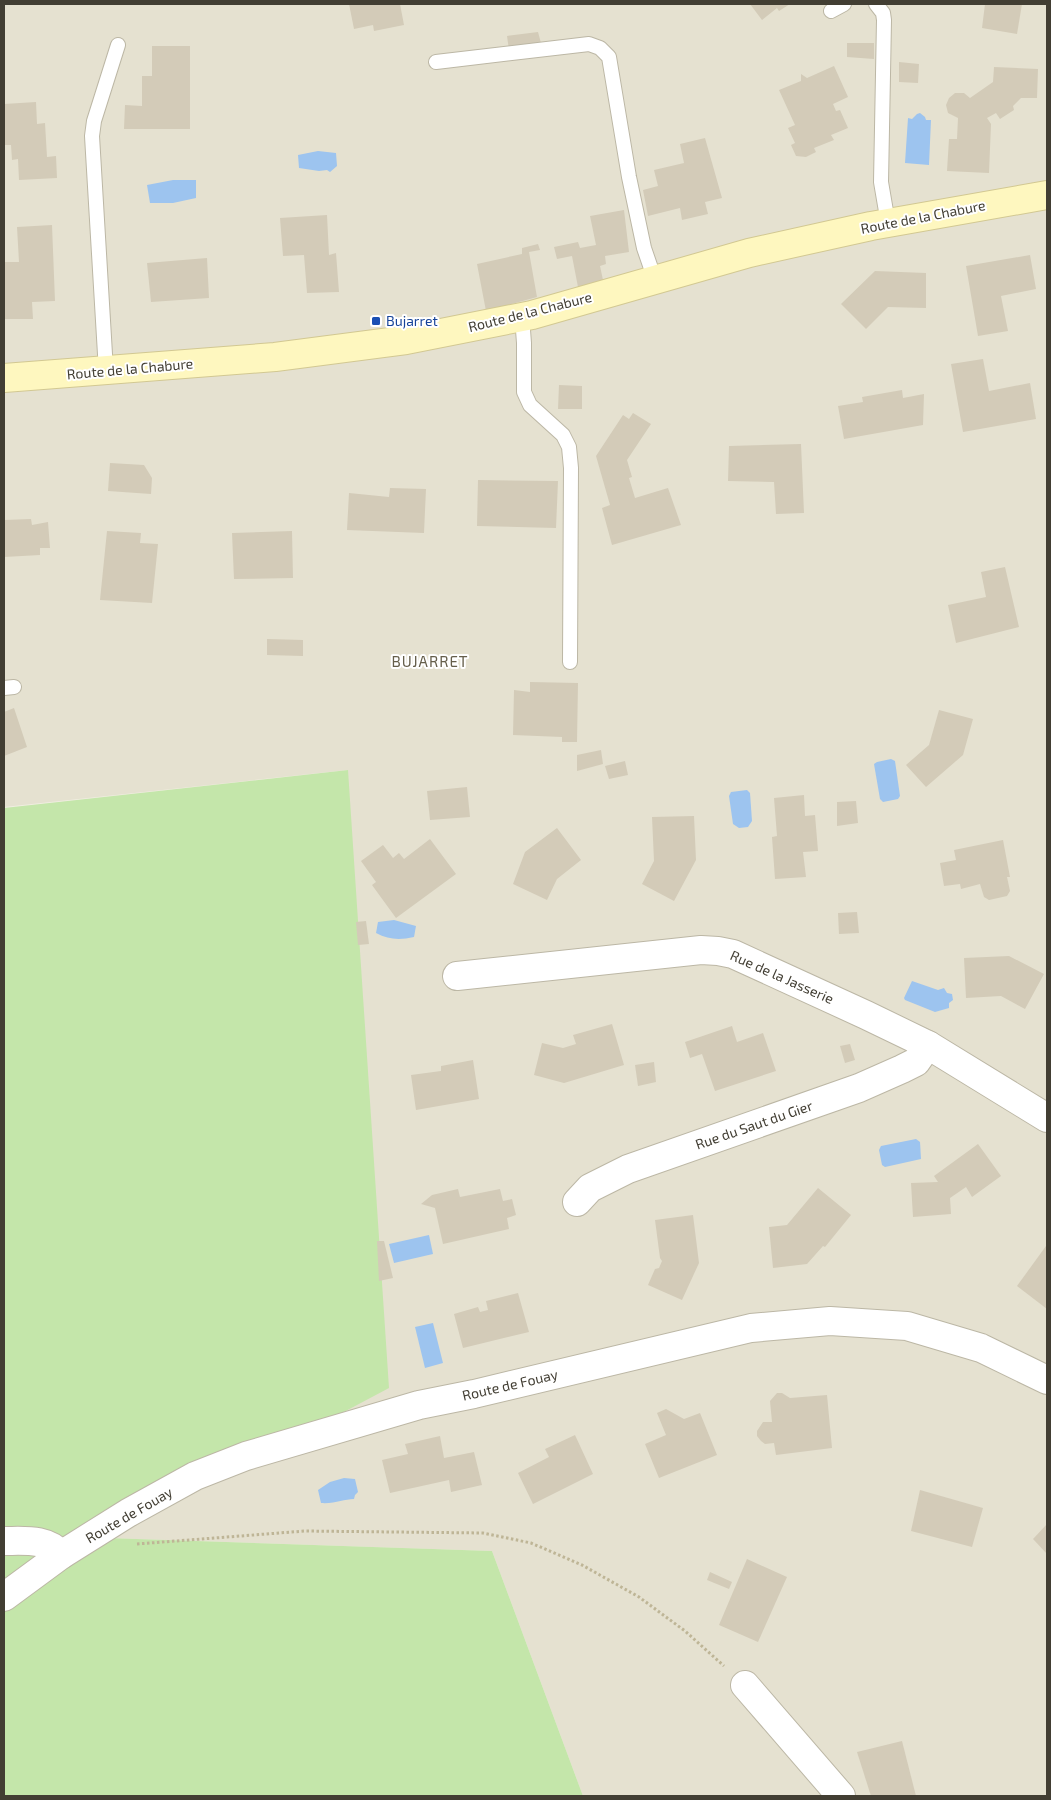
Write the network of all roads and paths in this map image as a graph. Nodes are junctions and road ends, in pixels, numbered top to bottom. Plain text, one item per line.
1 (844, 4) edge
2 (876, 4) edge
3 (831, 11) dead end
4 (118, 45) dead end
5 (436, 62) dead end
6 (1047, 195) edge
7 (888, 223) junction
8 (656, 280) junction
9 (522, 317) junction
10 (106, 371) junction
11 (4, 378) edge
12 (570, 662) dead end
13 (457, 976) dead end
14 (928, 1045) junction
15 (1047, 1118) edge
16 (577, 1202) dead end
17 (1047, 1380) edge
18 (4, 1541) edge
19 (129, 1545) dead end
20 (62, 1555) junction
21 (4, 1597) edge
22 (745, 1685) joint
23 (841, 1796) edge

1 - 3 lane
2 - 7 lane
4 - 10 lane
5 - 8 lane
6 - 7 main road, Route de la Chabure
7 - 8 main road, Route de la Chabure
8 - 9 main road, Route de la Chabure
9 - 10 main road, Route de la Chabure
9 - 12 lane
10 - 11 main road, Route de la Chabure
13 - 14 street, Rue de la Jasserie
14 - 15 street, Rue de la Jasserie
14 - 16 street, Rue du Saut du Gier
17 - 20 street, Route de Fouay
18 - 20 street
19 - 22 path
20 - 21 street, Route de Fouay
22 - 23 street

